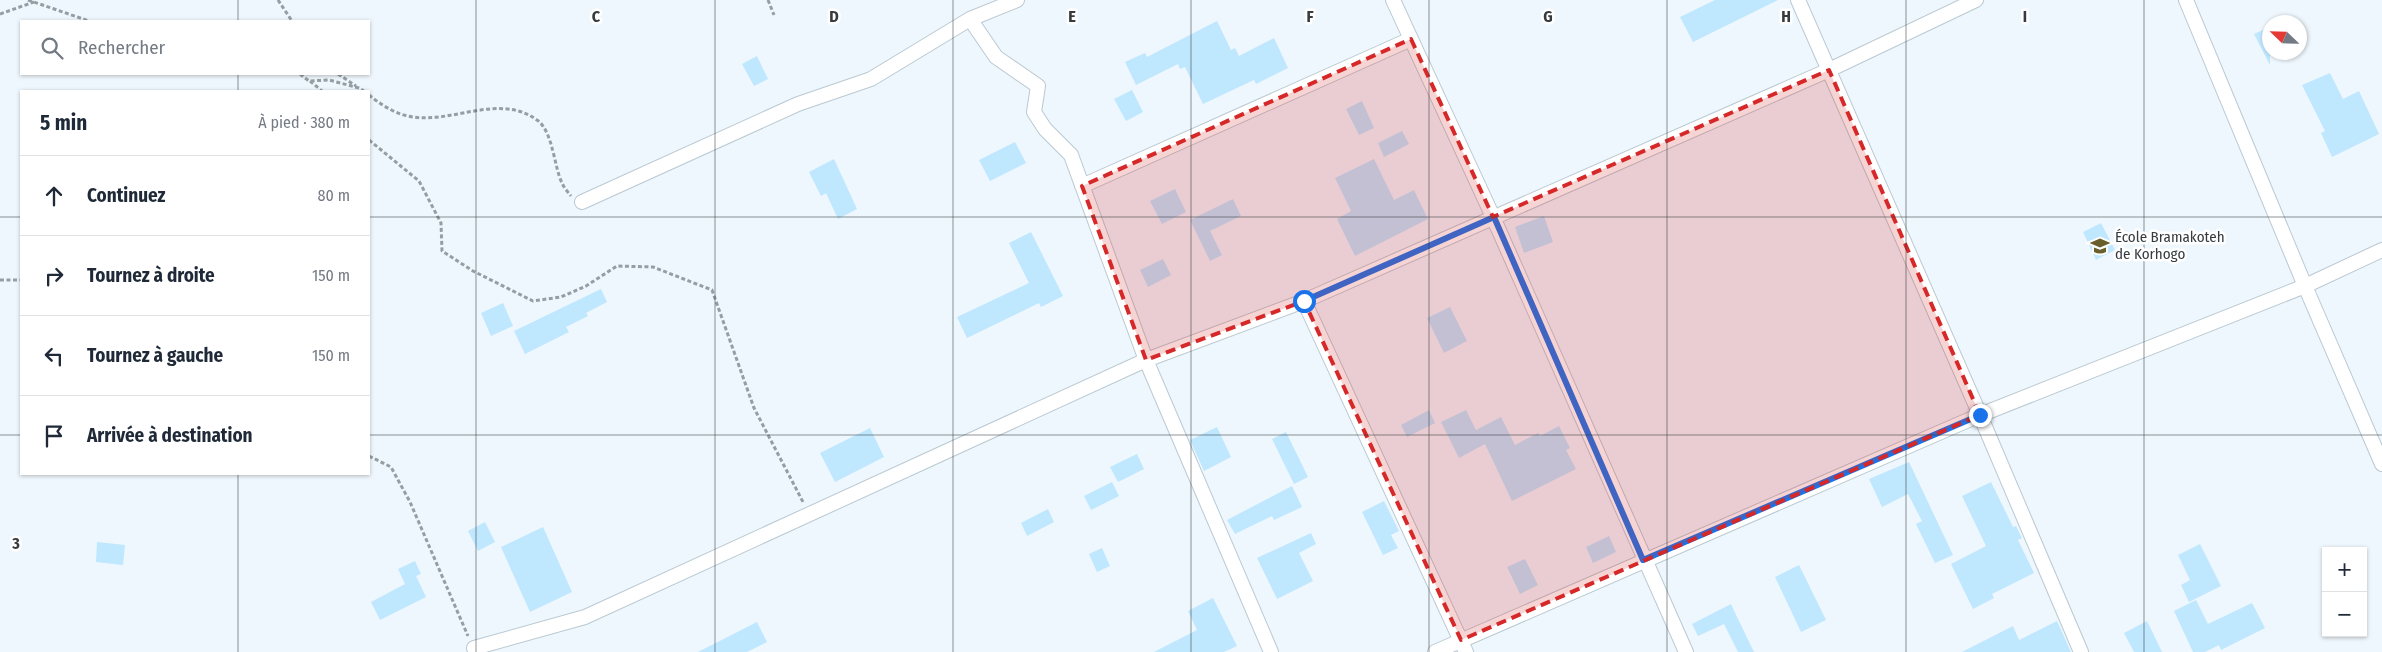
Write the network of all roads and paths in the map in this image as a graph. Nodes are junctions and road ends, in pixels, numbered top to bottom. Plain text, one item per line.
1 (28, 0) edge
2 (278, 0) edge
3 (768, 0) edge
4 (1017, 0) edge
5 (1393, 0) edge
6 (1798, 0) edge
7 (1976, 0) edge
8 (2186, 0) edge
9 (34, 2) junction
10 (0, 14) edge
11 (774, 15) dead end
12 (970, 19) junction
13 (86, 20) edge
14 (291, 20) edge
15 (1411, 39) junction
16 (1829, 70) junction
17 (302, 75) edge
18 (340, 75) edge
19 (309, 80) junction
20 (359, 88) junction
21 (321, 90) edge
22 (362, 90) edge
23 (370, 96) edge
24 (370, 141) edge
25 (1082, 186) junction
26 (582, 202) joint
27 (1494, 217) junction
28 (2382, 250) edge
29 (0, 280) edge
30 (20, 280) edge
31 (2304, 286) junction
32 (1304, 301) junction
33 (1146, 360) junction
34 (1980, 415) junction
35 (370, 457) edge
36 (2382, 464) edge
37 (810, 514) junction
38 (1643, 560) junction
39 (1464, 646) edge
40 (474, 648) joint
41 (1271, 652) edge
42 (1435, 652) edge
43 (1686, 652) edge
44 (2081, 652) edge

1 - 9 path
2 - 14 path
3 - 11 path
4 - 12 street
5 - 15 street
6 - 16 street
7 - 16 street
8 - 31 street
9 - 10 path
9 - 13 path
12 - 25 street
12 - 26 street
15 - 25 street
15 - 27 street
16 - 27 street
16 - 34 street
17 - 19 path
18 - 20 path
19 - 20 path
19 - 21 path
20 - 22 path
23 - 26 path
24 - 37 path
25 - 33 street
27 - 32 street
27 - 38 street
28 - 31 street
29 - 30 path
31 - 34 street
31 - 36 street
32 - 33 street
32 - 39 street
33 - 37 street
33 - 41 street
34 - 38 street
34 - 44 street
35 - 40 path
37 - 40 street
38 - 39 street
38 - 43 street
39 - 42 street

